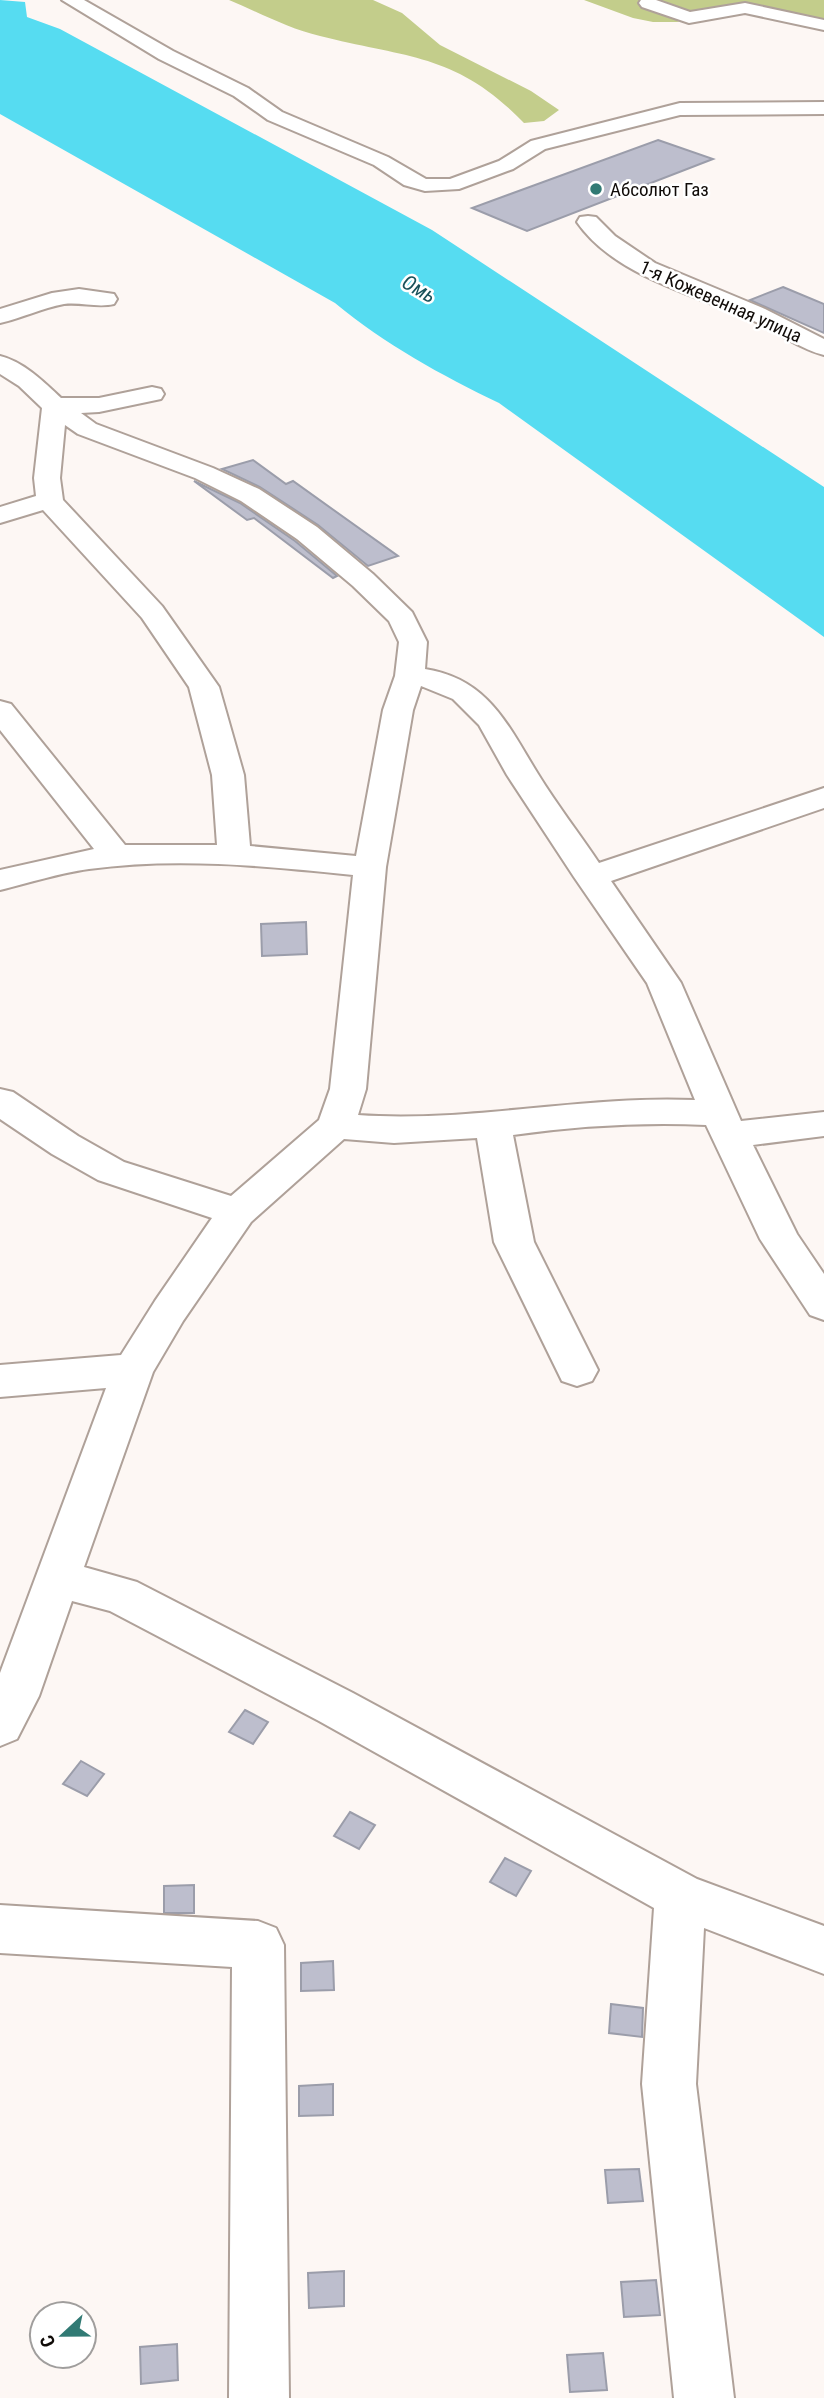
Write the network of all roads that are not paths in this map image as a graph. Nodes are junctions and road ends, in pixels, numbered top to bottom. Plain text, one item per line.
1 (71, 0) edge
2 (741, 0) edge
3 (648, 3) dead end
4 (824, 23) edge
5 (824, 108) edge
6 (588, 222) dead end
7 (106, 299) dead end
8 (0, 316) edge
9 (824, 348) edge
10 (0, 363) edge
11 (152, 394) dead end
12 (55, 406) junction
13 (51, 500) junction
14 (0, 516) edge
15 (410, 676) junction
16 (0, 710) edge
17 (824, 797) edge
18 (234, 853) junction
19 (117, 856) junction
20 (370, 867) junction
21 (590, 877) junction
22 (0, 880) edge
23 (0, 1101) edge
24 (724, 1124) junction
25 (824, 1124) edge
26 (493, 1125) junction
27 (336, 1126) junction
28 (237, 1212) junction
29 (822, 1299) edge
30 (133, 1370) junction
31 (578, 1370) dead end
32 (0, 1381) edge
33 (58, 1579) junction
34 (0, 1725) edge
35 (680, 1896) junction
36 (0, 1928) edge
37 (824, 1950) edge
38 (259, 2398) edge
39 (704, 2398) edge

1 - 5 street
2 - 4 street
3 - 4 street
6 - 9 street, 1-я Кожевенная улица
7 - 8 street
10 - 12 street
11 - 12 street
12 - 13 street
12 - 15 street
13 - 14 street
13 - 18 street
15 - 20 street
15 - 21 street
16 - 19 street
17 - 21 street
18 - 19 street
18 - 20 street
19 - 22 street
20 - 27 street
21 - 24 street
23 - 28 street
24 - 25 street
24 - 26 street
24 - 29 street
26 - 27 street
26 - 31 street
27 - 28 street
28 - 30 street
30 - 32 street
30 - 33 street
33 - 34 street
33 - 35 street
35 - 37 street
35 - 39 street
36 - 38 street

